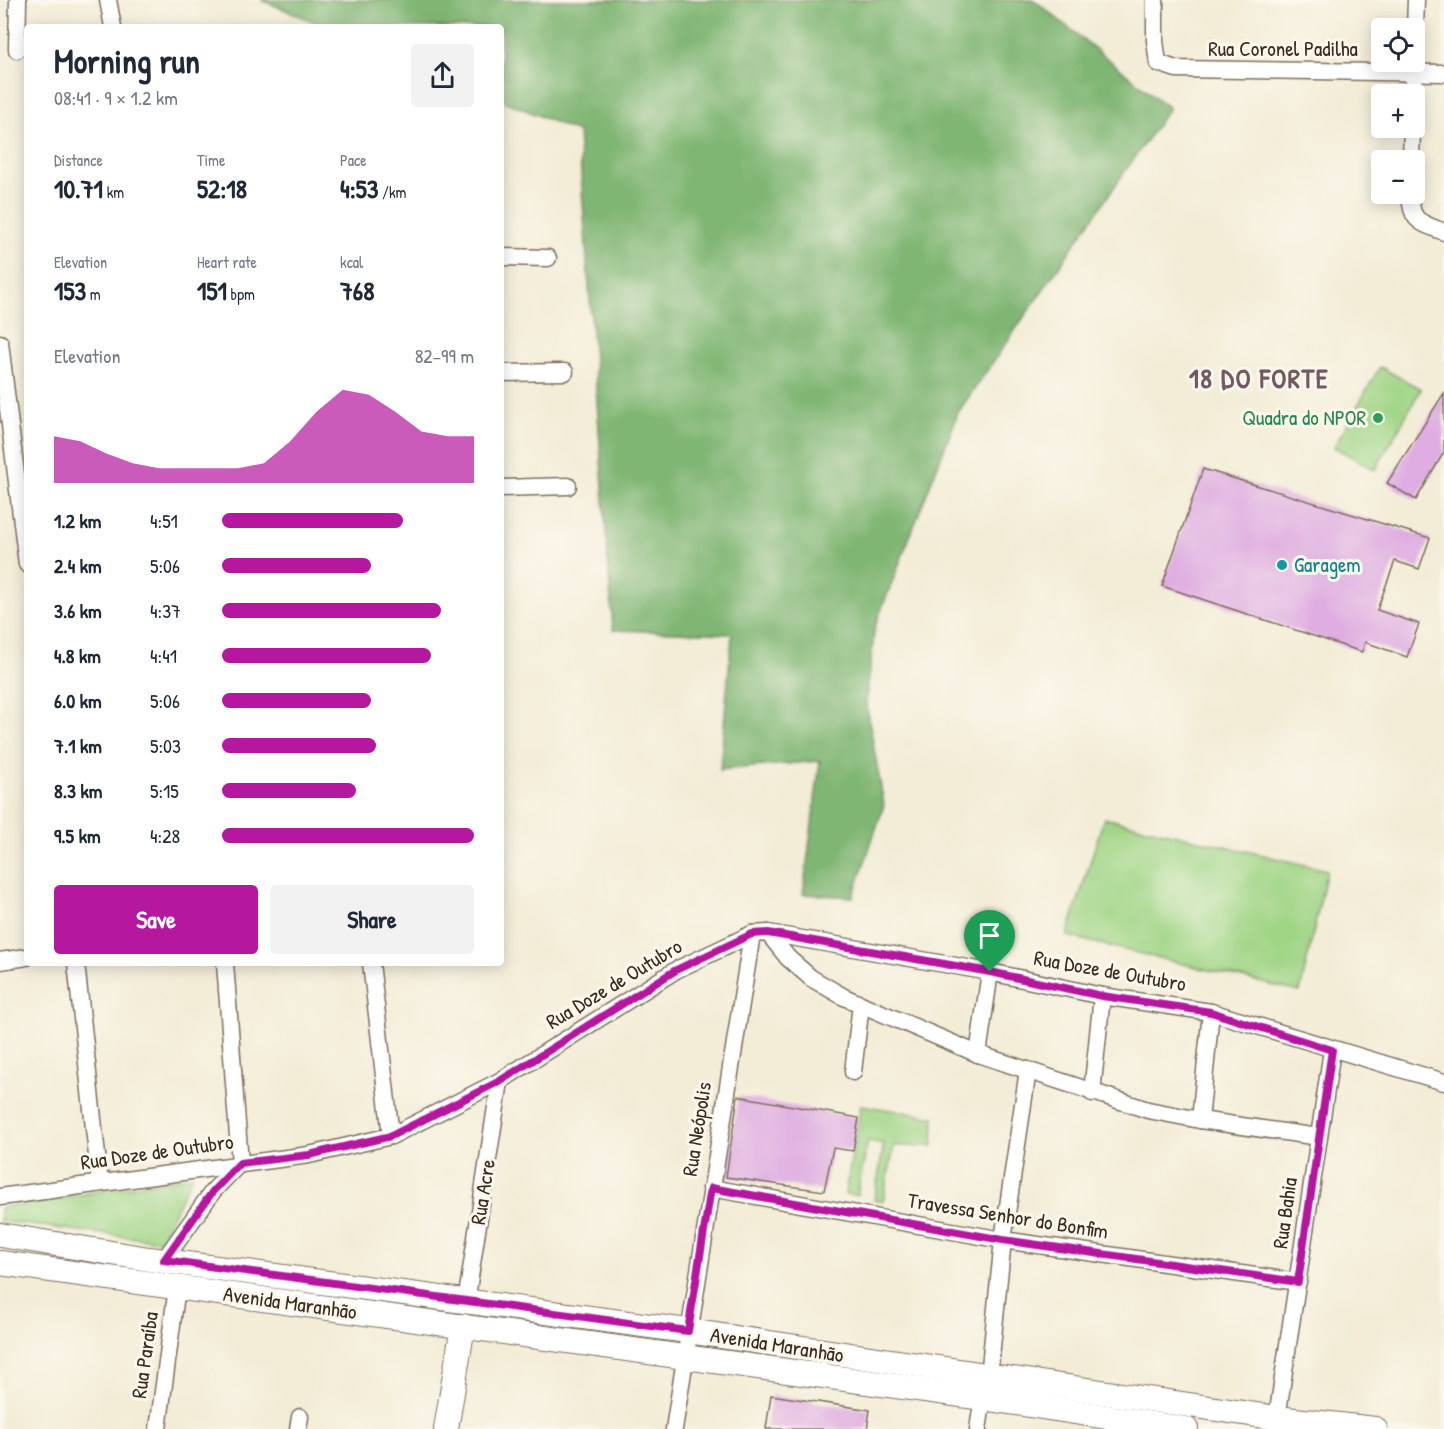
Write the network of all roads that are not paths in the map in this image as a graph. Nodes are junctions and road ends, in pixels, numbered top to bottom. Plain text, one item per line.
1 (18, 0) edge
2 (1155, 0) edge
3 (1416, 0) edge
4 (109, 2) edge
5 (1415, 18) edge
6 (113, 24) edge
7 (17, 50) dead end
8 (1371, 66) edge
9 (1425, 68) edge
10 (1444, 73) edge
11 (1411, 204) edge
12 (1444, 231) edge
13 (504, 257) edge
14 (548, 258) dead end
15 (0, 343) edge
16 (565, 372) dead end
17 (504, 373) edge
18 (7, 461) edge
19 (568, 486) dead end
20 (504, 488) edge
21 (24, 549) edge
22 (760, 933) junction
23 (24, 957) edge
24 (0, 961) edge
25 (75, 966) edge
26 (225, 966) edge
27 (371, 966) edge
28 (990, 972) junction
29 (1102, 996) junction
30 (861, 1004) junction
31 (1211, 1012) junction
32 (1332, 1050) junction
33 (978, 1054) junction
34 (1028, 1070) junction
35 (853, 1072) dead end
36 (500, 1081) junction
37 (1444, 1082) edge
38 (1092, 1093) junction
39 (1200, 1120) junction
40 (391, 1136) junction
41 (1319, 1137) junction
42 (240, 1163) junction
43 (100, 1183) junction
44 (711, 1188) junction
45 (0, 1197) edge
46 (0, 1235) edge
47 (1003, 1240) junction
48 (164, 1260) junction
49 (0, 1263) edge
50 (1298, 1282) junction
51 (177, 1287) junction
52 (464, 1315) junction
53 (688, 1331) junction
54 (685, 1358) junction
55 (986, 1387) junction
56 (1277, 1418) junction
57 (158, 1429) edge
58 (446, 1429) edge
59 (674, 1429) edge
60 (978, 1429) edge
61 (1186, 1429) edge
62 (1375, 1429) edge

1 - 7 street
2 - 8 street, Rua Coronel Padilha
3 - 5 street
4 - 6 street
9 - 10 street, Rua Coronel Padilha
11 - 12 street
13 - 14 street
15 - 18 street
16 - 17 street
18 - 21 street
19 - 20 street
22 - 28 street, Rua Doze de Outubro
22 - 30 street
22 - 36 street, Rua Doze de Outubro
22 - 44 street, Rua Neópolis
23 - 24 street
25 - 43 street
26 - 42 street
27 - 40 street
28 - 29 street, Rua Doze de Outubro
28 - 33 street
29 - 31 street, Rua Doze de Outubro
29 - 38 street
30 - 33 street
30 - 35 street
31 - 32 street, Rua Doze de Outubro
31 - 39 street
32 - 37 street, Rua Doze de Outubro
32 - 41 street, Rua Bahia
33 - 34 street
34 - 38 street
34 - 47 street
36 - 40 street, Rua Doze de Outubro
36 - 52 street, Rua Acre
38 - 39 street
39 - 41 street
40 - 42 street, Rua Doze de Outubro
41 - 50 street, Rua Bahia
42 - 43 street, Rua Doze de Outubro
42 - 48 street
43 - 45 street, Rua Doze de Outubro
44 - 47 street, Travessa Senhor do Bonfim
44 - 53 street, Rua Neópolis
46 - 48 main road, Avenida Maranhão
47 - 50 street, Travessa Senhor do Bonfim
47 - 55 street
48 - 52 main road, Avenida Maranhão
49 - 51 main road, Avenida Maranhão
50 - 56 street, Rua Bahia
51 - 52 main road, Avenida Maranhão
51 - 57 street, Rua Paraíba
52 - 53 main road, Avenida Maranhão
52 - 54 main road, Avenida Maranhão
52 - 58 main road, Rua Acre
53 - 54 street, Rua Neópolis
53 - 55 main road, Avenida Maranhão
54 - 55 main road, Avenida Maranhão
54 - 59 street
55 - 56 main road, Avenida Maranhão
55 - 60 street
55 - 61 main road, Avenida Maranhão
56 - 62 main road, Avenida Maranhão

